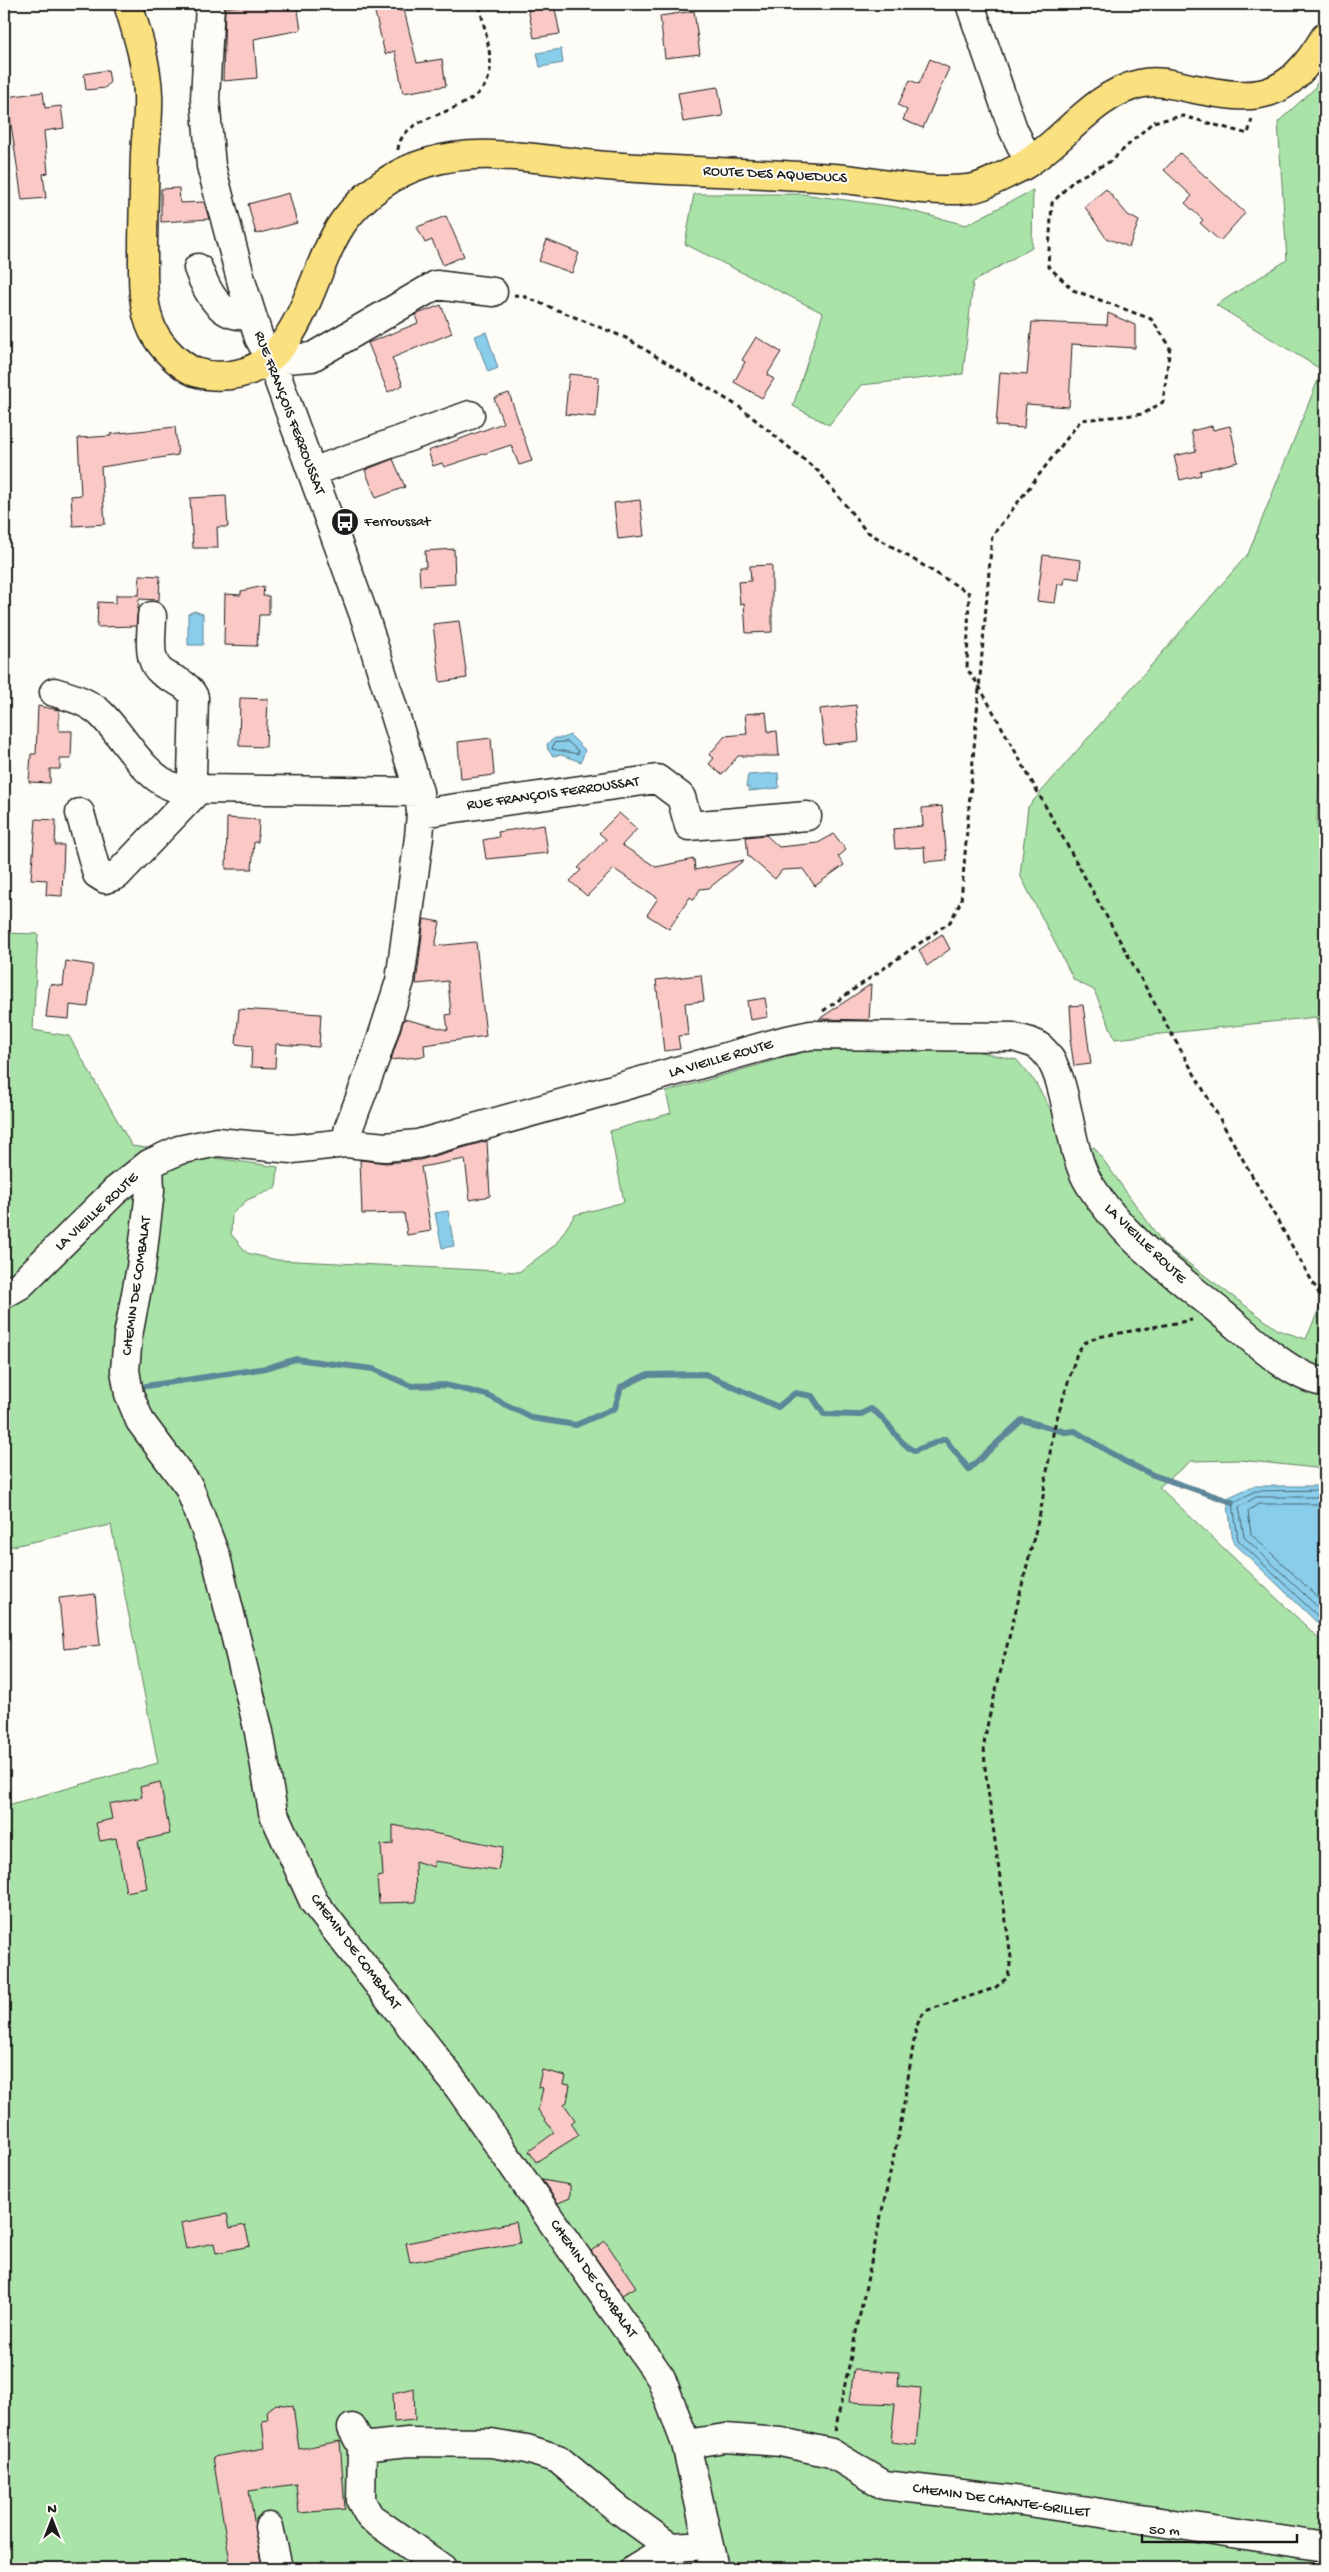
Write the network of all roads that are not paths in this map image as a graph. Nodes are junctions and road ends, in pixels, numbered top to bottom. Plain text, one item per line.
1 (128, 4) edge
2 (210, 4) edge
3 (970, 4) edge
4 (1325, 37) edge
5 (1029, 162) junction
6 (198, 268) dead end
7 (493, 292) road end
8 (251, 314) junction
9 (271, 360) junction
10 (470, 415) dead end
11 (312, 472) junction
12 (152, 616) dead end
13 (54, 692) dead end
14 (199, 789) junction
15 (420, 802) junction
16 (80, 813) dead end
17 (807, 816) dead end
18 (346, 1143) junction
19 (149, 1164) junction
20 (4, 1294) edge
21 (1325, 1382) edge
22 (686, 2444) junction
23 (270, 2527) dead end
24 (670, 2547) junction
25 (1325, 2547) edge
26 (711, 2556) edge
27 (278, 2568) edge
28 (442, 2568) edge
29 (636, 2568) edge

1 - 9 main road
2 - 8 street, RUE FRANÇOIS FERROUSSAT
3 - 5 street
4 - 5 main road, ROUTE DES AQUEDUCS
5 - 9 main road, ROUTE DES AQUEDUCS
6 - 8 street
7 - 9 street
8 - 9 street, RUE FRANÇOIS FERROUSSAT
9 - 11 street, RUE FRANÇOIS FERROUSSAT
10 - 11 street
11 - 15 street, RUE FRANÇOIS FERROUSSAT
12 - 14 street
13 - 14 street
14 - 15 street
14 - 16 street
15 - 17 street, RUE FRANÇOIS FERROUSSAT
15 - 18 street, RUE FRANÇOIS FERROUSSAT
18 - 19 street, LA VIEILLE ROUTE
18 - 21 street, LA VIEILLE ROUTE
19 - 20 street, LA VIEILLE ROUTE
19 - 22 street, CHEMIN DE COMBALAT
22 - 25 street, CHEMIN DE CHANTE-GRILLET
22 - 26 street, CHEMIN DE COMBALAT
23 - 27 street
24 - 26 street
24 - 28 street
24 - 29 street

